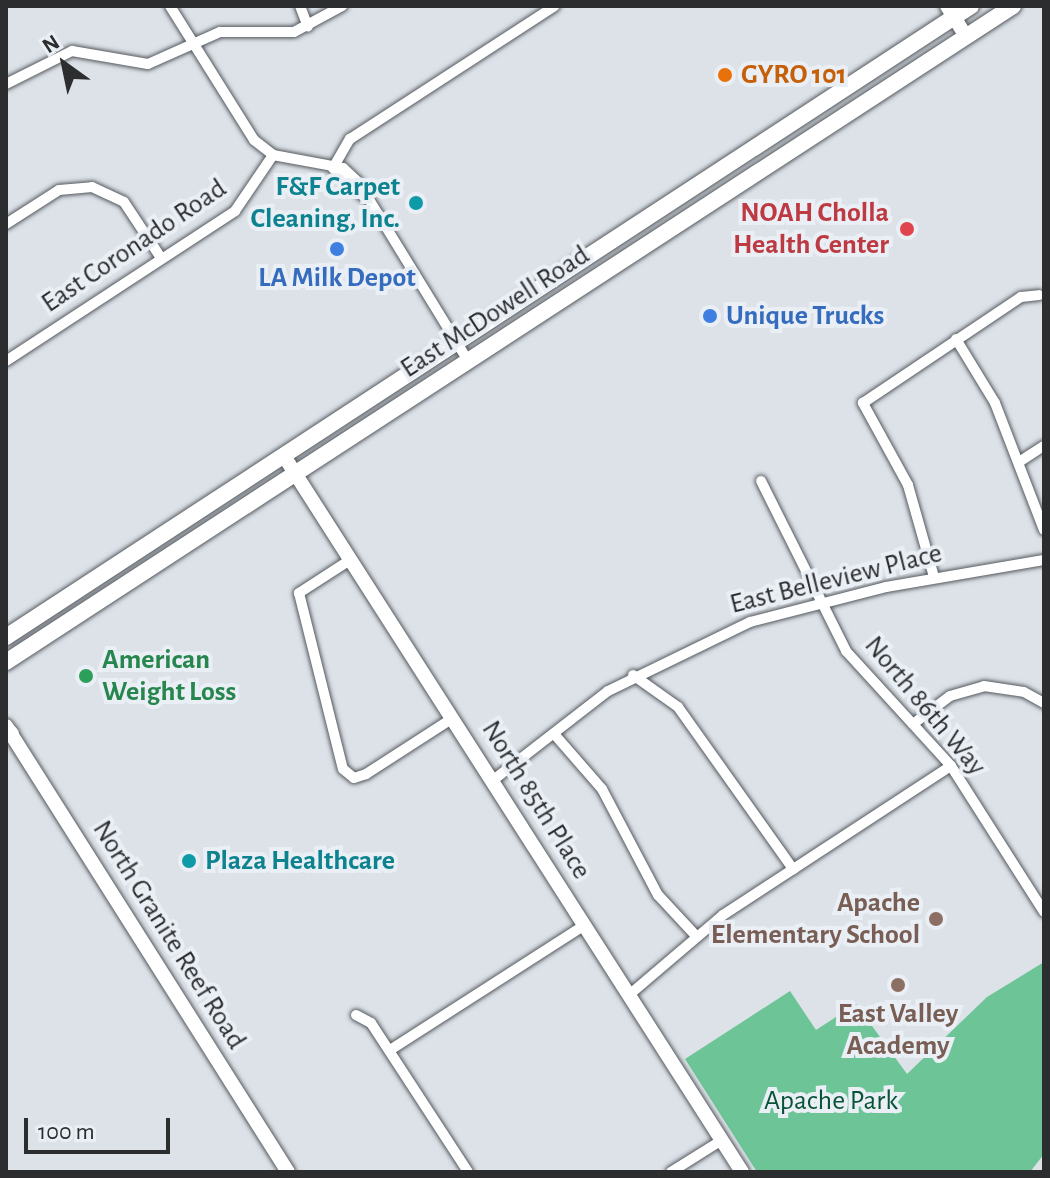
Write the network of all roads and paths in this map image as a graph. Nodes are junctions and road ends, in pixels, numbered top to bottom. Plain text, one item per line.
1 (170, 6) edge
2 (300, 6) edge
3 (342, 6) edge
4 (555, 6) edge
5 (971, 6) edge
6 (1013, 6) edge
7 (951, 12) edge
8 (308, 27) junction
9 (966, 36) junction
10 (192, 45) junction
11 (6, 84) edge
12 (273, 155) junction
13 (737, 159) junction
14 (333, 168) junction
15 (748, 178) junction
16 (6, 224) edge
17 (161, 258) junction
18 (563, 273) junction
19 (575, 291) junction
20 (1039, 295) dead end
21 (956, 339) junction
22 (457, 343) junction
23 (6, 361) edge
24 (468, 361) junction
25 (1044, 446) edge
26 (284, 456) junction
27 (1019, 462) junction
28 (295, 473) junction
29 (761, 481) dead end
30 (172, 529) junction
31 (1044, 530) edge
32 (184, 546) junction
33 (350, 560) junction
34 (1044, 560) edge
35 (934, 577) junction
36 (822, 602) junction
37 (6, 637) edge
38 (6, 662) edge
39 (633, 675) junction
40 (1044, 703) edge
41 (453, 718) junction
42 (913, 724) junction
43 (8, 730) edge
44 (555, 735) junction
45 (951, 766) junction
46 (492, 781) junction
47 (793, 869) junction
48 (1044, 912) edge
49 (585, 925) junction
50 (697, 937) junction
51 (629, 995) junction
52 (356, 1015) dead end
53 (390, 1050) junction
54 (722, 1140) junction
55 (288, 1172) edge
56 (468, 1172) edge
57 (671, 1172) edge
58 (742, 1172) edge

1 - 10 street
2 - 8 street
3 - 8 street
4 - 14 street
5 - 7 main road, East McDowell Road
6 - 9 main road, East McDowell Road
7 - 9 street
7 - 13 main road, East McDowell Road
8 - 10 street
9 - 15 main road, East McDowell Road
10 - 11 street
10 - 12 street
12 - 14 street
12 - 17 street, East Coronado Road
13 - 15 main road
13 - 18 main road, East McDowell Road
14 - 22 street
15 - 19 main road, East McDowell Road
16 - 17 street
17 - 23 street, East Coronado Road
18 - 19 main road
18 - 22 main road, East McDowell Road
19 - 24 main road, East McDowell Road
20 - 21 street
21 - 27 street
21 - 35 street
22 - 24 street
22 - 26 main road, East McDowell Road
24 - 28 main road, East McDowell Road
25 - 27 street
26 - 28 street, North 85th Place
26 - 30 main road, East McDowell Road
27 - 31 street
28 - 32 main road, East McDowell Road
28 - 33 street, North 85th Place
29 - 36 street, North 86th Way
30 - 32 main road
30 - 37 main road, East McDowell Road
32 - 38 main road, East McDowell Road
33 - 41 street, North 85th Place
33 - 41 street
34 - 35 street, East Belleview Place
35 - 36 street, East Belleview Place
36 - 39 street, East Belleview Place
36 - 42 street, North 86th Way
39 - 44 street, East Belleview Place
39 - 47 street
40 - 42 street
41 - 46 street, North 85th Place
42 - 45 street, North 86th Way
43 - 55 street, North Granite Reef Road
44 - 46 street, East Belleview Place
44 - 50 street
45 - 47 street
45 - 48 street, North 86th Way
46 - 49 street, North 85th Place
47 - 50 street
49 - 51 street, North 85th Place
49 - 53 street
50 - 51 street
51 - 54 street, North 85th Place
52 - 53 street
53 - 56 street
54 - 57 street
54 - 58 street, North 85th Place

